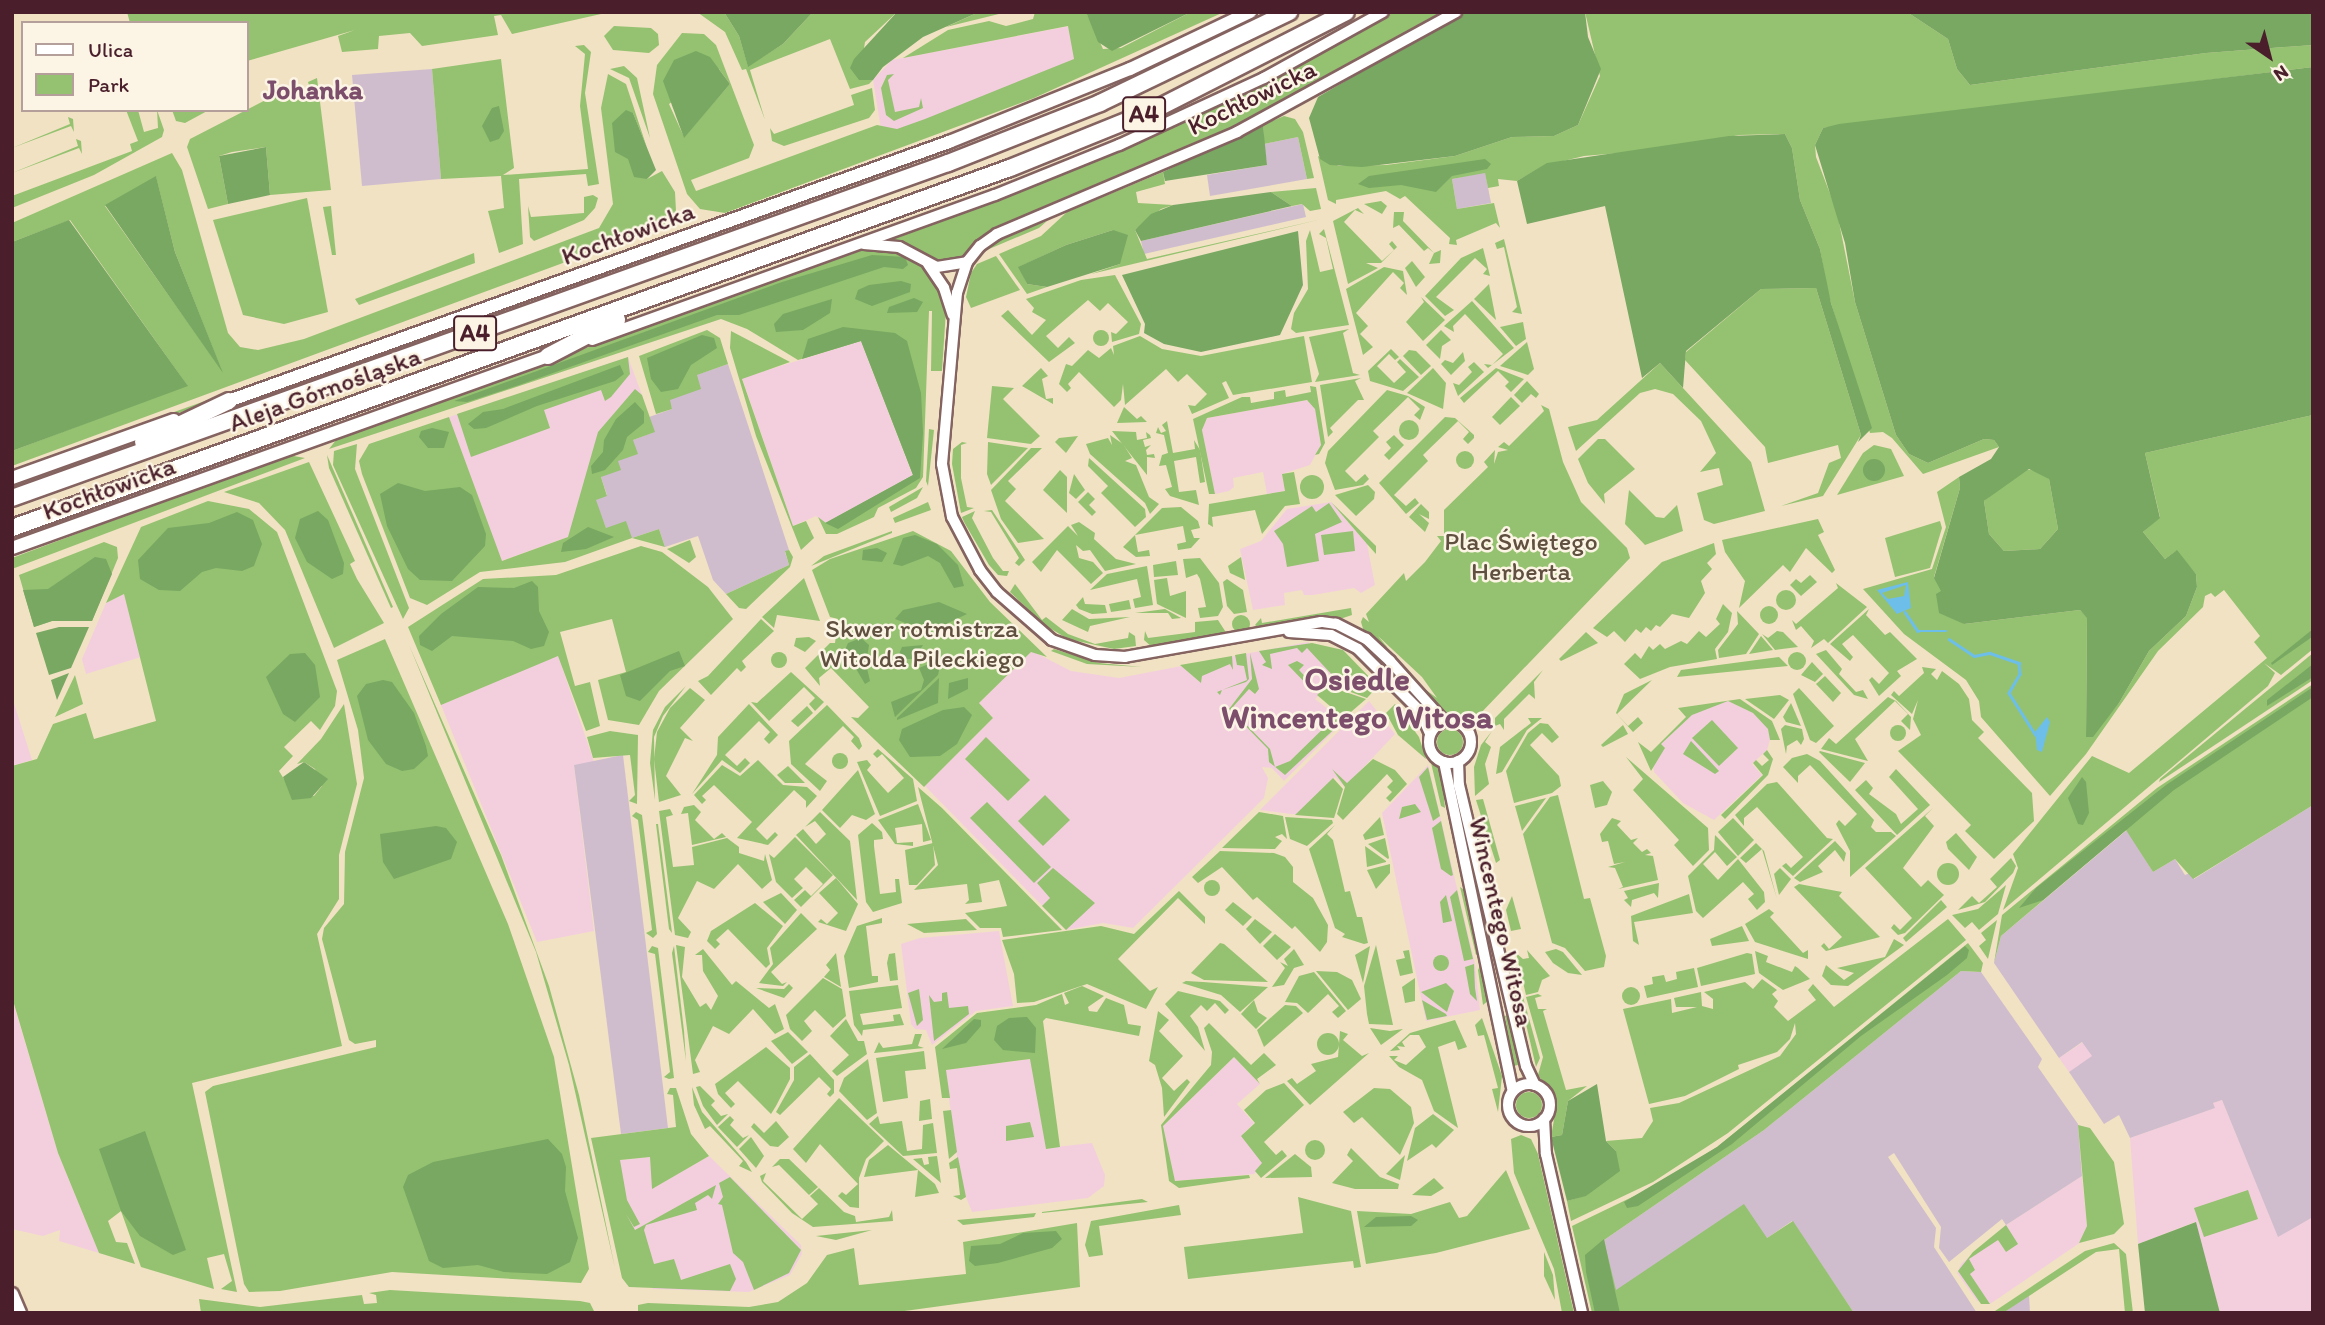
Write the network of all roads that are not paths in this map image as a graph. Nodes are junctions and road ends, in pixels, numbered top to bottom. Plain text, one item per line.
1 (1233, 12) edge
2 (1250, 12) edge
3 (1289, 12) edge
4 (1346, 12) edge
5 (1383, 12) edge
6 (1456, 12) edge
7 (1195, 40) junction
8 (859, 244) junction
9 (927, 262) junction
10 (967, 262) junction
11 (662, 295) junction
12 (953, 320) junction
13 (548, 356) junction
14 (229, 401) junction
15 (85, 472) junction
16 (12, 478) edge
17 (12, 498) edge
18 (12, 528) edge
19 (12, 548) edge
20 (1280, 632) junction
21 (1444, 721) junction
22 (1430, 733) junction
23 (1458, 761) junction
24 (1444, 762) junction
25 (1535, 1085) junction
26 (1513, 1091) junction
27 (1544, 1119) junction
28 (1530, 1126) junction
29 (1546, 1154) junction
30 (12, 1294) edge
31 (20, 1313) edge
32 (1582, 1313) edge

1 - 7 main road
2 - 7 main road, Kochłowicka
3 - 15 highway, Aleja Górnośląska / A4
4 - 11 highway, Aleja Górnośląska / A4
5 - 8 street, Kochłowicka
6 - 10 street, Kochłowicka
7 - 14 main road, Kochłowicka
8 - 9 street
8 - 13 street, Kochłowicka
9 - 10 street
9 - 12 street
10 - 12 street
11 - 13 highway
11 - 18 highway, Aleja Górnośląska / A4
12 - 20 street
13 - 19 main road, Kochłowicka
14 - 15 highway
14 - 16 main road, Kochłowicka
15 - 17 highway, Aleja Górnośląska / A4
20 - 21 street
20 - 22 street
21 - 22 street
21 - 23 street
22 - 24 street
23 - 24 street
23 - 25 street, Wincentego Witosa
24 - 26 street, Wincentego Witosa
25 - 26 street
25 - 27 street
26 - 28 street
27 - 28 street
27 - 29 street
28 - 29 street
29 - 32 street
30 - 31 main road

